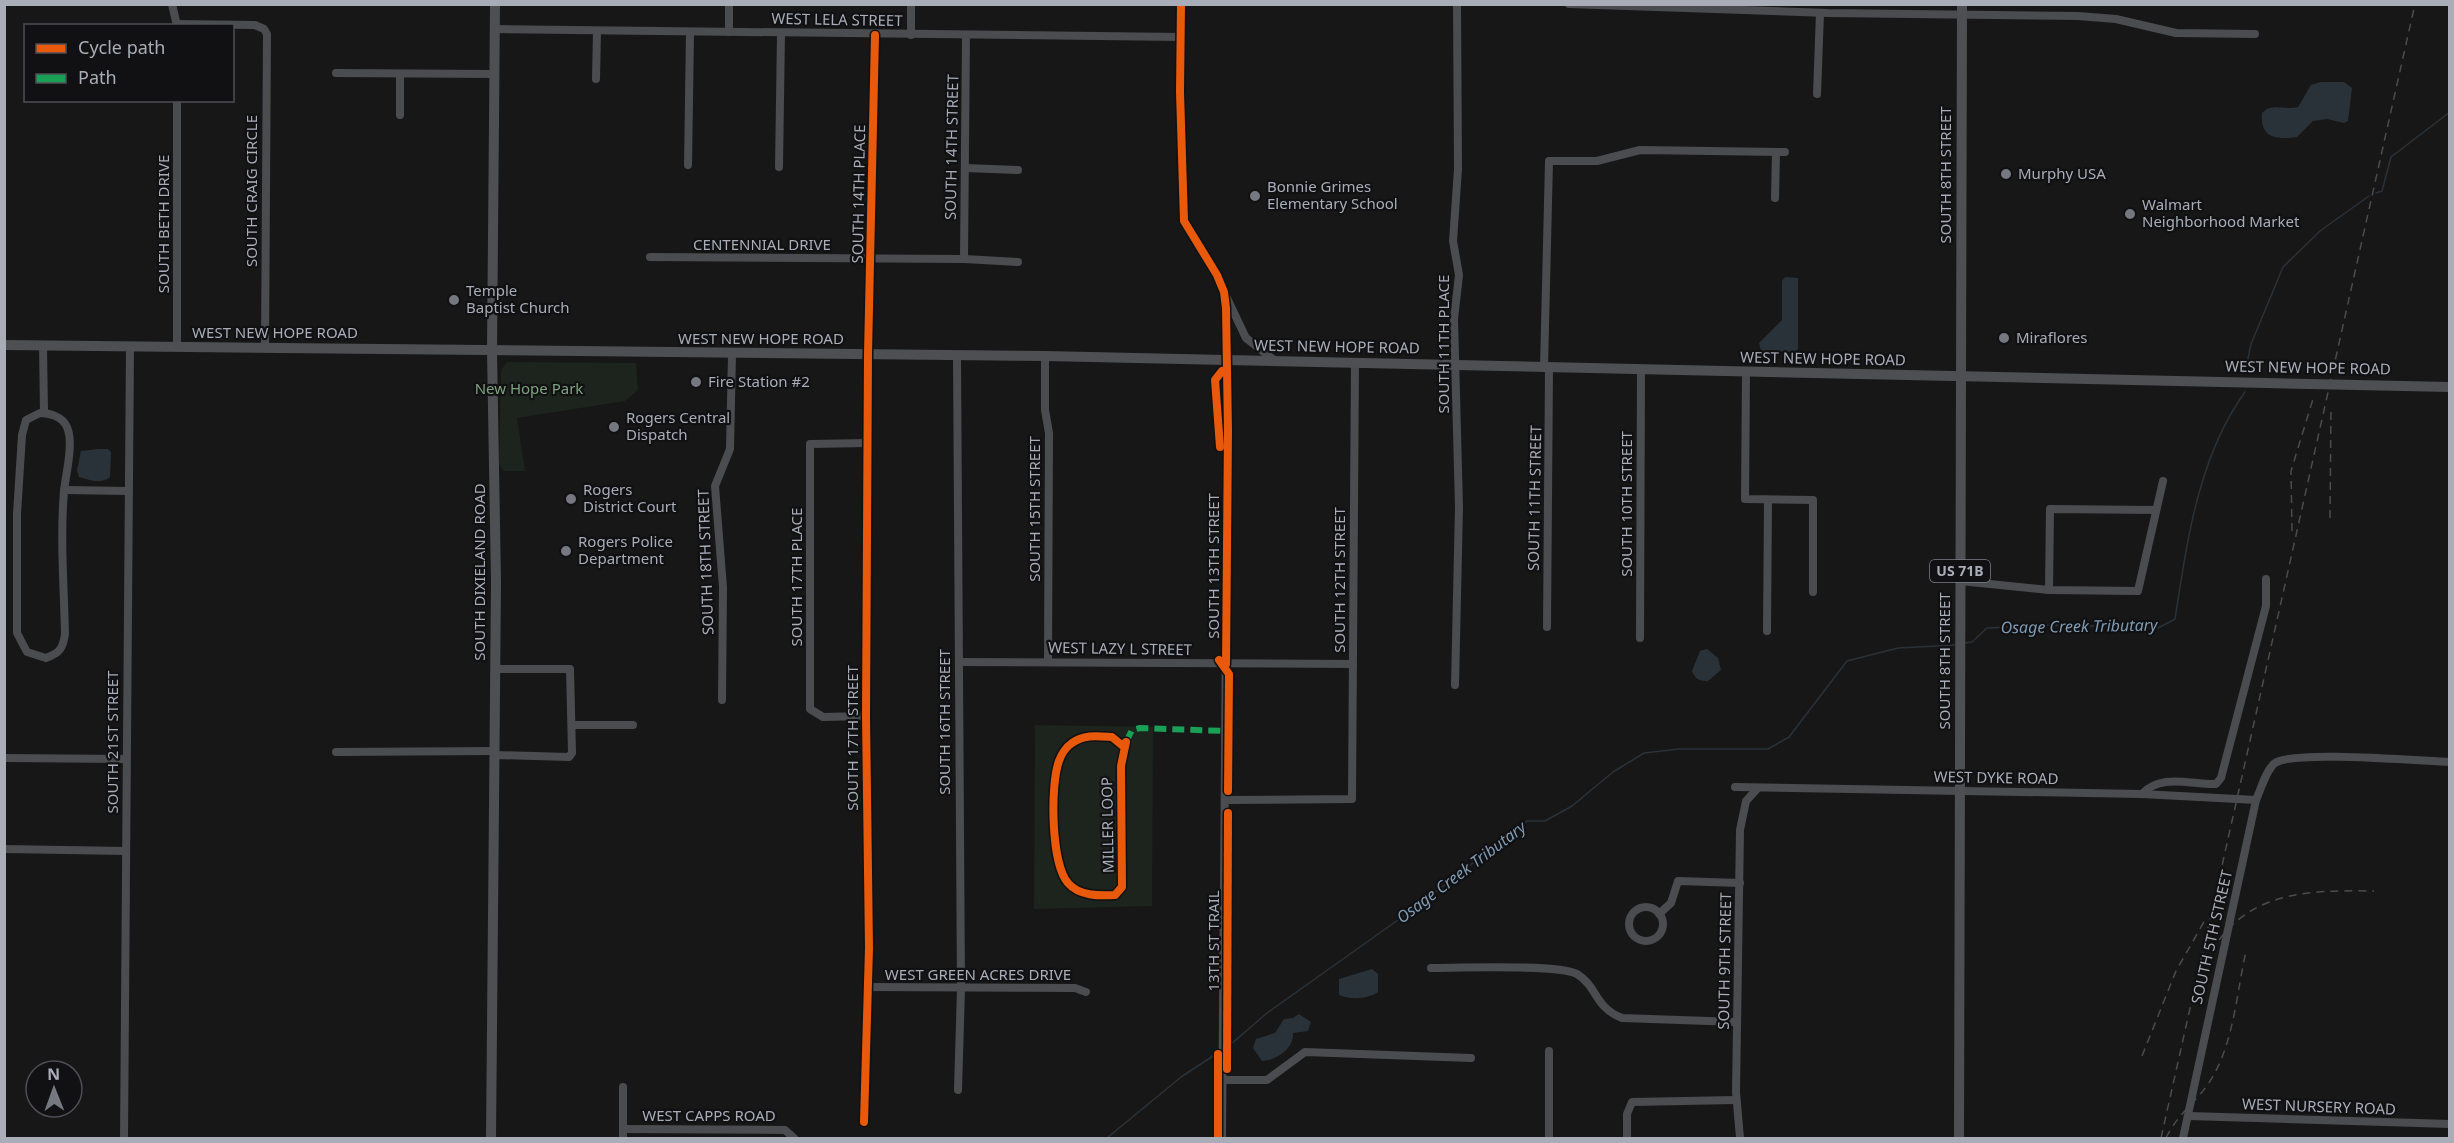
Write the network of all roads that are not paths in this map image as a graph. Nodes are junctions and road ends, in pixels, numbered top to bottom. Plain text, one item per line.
1 (172, 4) edge
2 (495, 4) edge
3 (729, 4) edge
4 (911, 4) edge
5 (1180, 4) edge
6 (1457, 4) edge
7 (1569, 4) edge
8 (1629, 6) edge
9 (1779, 8) edge
10 (1962, 9) edge
11 (1820, 13) junction
12 (177, 24) edge
13 (234, 25) edge
14 (495, 29) junction
15 (597, 31) junction
16 (729, 32) junction
17 (690, 33) junction
18 (782, 33) junction
19 (2255, 34) dead end
20 (875, 35) junction
21 (911, 35) junction
22 (966, 35) junction
23 (1180, 37) junction
24 (336, 73) dead end
25 (399, 74) junction
26 (494, 74) junction
27 (596, 79) dead end
28 (1816, 94) dead end
29 (177, 102) edge
30 (400, 115) dead end
31 (688, 165) dead end
32 (779, 167) dead end
33 (965, 168) junction
34 (1018, 170) dead end
35 (1775, 198) dead end
36 (650, 257) dead end
37 (872, 259) junction
38 (964, 259) junction
39 (1018, 262) dead end
40 (1224, 292) junction
41 (4, 345) edge
42 (43, 346) junction
43 (130, 346) junction
44 (177, 347) junction
45 (265, 348) junction
46 (492, 351) junction
47 (732, 354) junction
48 (868, 354) junction
49 (957, 355) junction
50 (1044, 356) junction
51 (1226, 360) junction
52 (1274, 361) junction
53 (1355, 362) junction
54 (1455, 365) junction
55 (1547, 368) junction
56 (1641, 370) junction
57 (1746, 372) junction
58 (1961, 377) junction
59 (2450, 387) edge
60 (44, 413) junction
61 (867, 443) junction
62 (2163, 481) dead end
63 (64, 490) junction
64 (128, 491) junction
65 (1768, 500) junction
66 (2156, 510) junction
67 (2266, 579) dead end
68 (1960, 581) junction
69 (2049, 590) junction
70 (1813, 592) dead end
71 (1547, 627) dead end
72 (1767, 631) dead end
73 (1640, 638) dead end
74 (1048, 661) junction
75 (959, 662) junction
76 (1226, 664) junction
77 (1353, 664) junction
78 (496, 669) junction
79 (1455, 685) dead end
80 (722, 700) dead end
81 (866, 716) junction
82 (573, 725) junction
83 (633, 725) dead end
84 (336, 752) dead end
85 (495, 753) junction
86 (4, 758) edge
87 (126, 759) junction
88 (2450, 762) edge
89 (1735, 787) dead end
90 (1757, 789) junction
91 (1960, 790) junction
92 (2142, 794) junction
93 (1225, 800) junction
94 (2256, 800) junction
95 (4, 849) edge
96 (126, 851) junction
97 (1740, 883) junction
98 (1659, 914) junction
99 (1431, 968) dead end
100 (868, 987) junction
101 (961, 989) junction
102 (1086, 992) dead end
103 (1737, 1022) junction
104 (1549, 1051) dead end
105 (1472, 1058) dead end
106 (1223, 1080) junction
107 (623, 1087) dead end
108 (958, 1090) dead end
109 (1736, 1100) junction
110 (2189, 1116) junction
111 (864, 1122) dead end
112 (2450, 1124) edge
113 (623, 1134) edge
114 (793, 1137) edge
115 (124, 1138) edge
116 (491, 1138) edge
117 (1222, 1138) edge
118 (1549, 1138) edge
119 (1626, 1138) edge
120 (1740, 1138) edge
121 (1959, 1138) edge
122 (2183, 1138) edge

1 - 12 street
2 - 14 main road, SOUTH DIXIELAND ROAD
3 - 16 street
4 - 21 street
5 - 23 street, SOUTH 13TH STREET
6 - 54 street, SOUTH 11TH PLACE
7 - 8 street
8 - 9 street
9 - 11 street
10 - 11 street
10 - 19 street
10 - 58 main road, SOUTH 8TH STREET / US 71B
11 - 28 street
13 - 45 street, SOUTH CRAIG CIRCLE
14 - 15 street, WEST LELA STREET
14 - 26 main road, SOUTH DIXIELAND ROAD
15 - 17 street, WEST LELA STREET
15 - 27 street
16 - 17 street, WEST LELA STREET
16 - 18 street, WEST LELA STREET
17 - 31 street
18 - 20 street, WEST LELA STREET
18 - 32 street
20 - 21 street, WEST LELA STREET
20 - 37 street, SOUTH 14TH PLACE
21 - 22 street, WEST LELA STREET
22 - 23 street, WEST LELA STREET
22 - 33 street, SOUTH 14TH STREET
23 - 40 street, SOUTH 13TH STREET
24 - 25 street
25 - 26 street
25 - 30 street
26 - 46 main road, SOUTH DIXIELAND ROAD
29 - 44 street, SOUTH BETH DRIVE
33 - 34 street
33 - 38 street, SOUTH 14TH STREET
35 - 55 street, SOUTH 11TH STREET
36 - 37 street, CENTENNIAL DRIVE
37 - 38 street, CENTENNIAL DRIVE
37 - 48 street, SOUTH 14TH PLACE
38 - 39 street, CENTENNIAL DRIVE
40 - 51 street, SOUTH 13TH STREET
40 - 52 street
41 - 42 main road, WEST NEW HOPE ROAD
42 - 43 main road, WEST NEW HOPE ROAD
42 - 60 street
43 - 44 main road, WEST NEW HOPE ROAD
43 - 64 street, SOUTH 21ST STREET
44 - 45 main road, WEST NEW HOPE ROAD
45 - 46 main road, WEST NEW HOPE ROAD
46 - 47 main road, WEST NEW HOPE ROAD
46 - 78 main road, SOUTH DIXIELAND ROAD
47 - 48 main road, WEST NEW HOPE ROAD
47 - 80 street, SOUTH 18TH STREET
48 - 49 main road, WEST NEW HOPE ROAD
48 - 61 street, SOUTH 17TH STREET
49 - 50 main road, WEST NEW HOPE ROAD
49 - 75 street, SOUTH 16TH STREET
50 - 51 main road, WEST NEW HOPE ROAD
50 - 74 street, SOUTH 15TH STREET
51 - 52 main road, WEST NEW HOPE ROAD
51 - 76 street, SOUTH 13TH STREET
52 - 53 main road, WEST NEW HOPE ROAD
53 - 54 main road, WEST NEW HOPE ROAD
53 - 77 street, SOUTH 12TH STREET
54 - 55 main road, WEST NEW HOPE ROAD
54 - 79 street, SOUTH 11TH PLACE
55 - 56 main road, WEST NEW HOPE ROAD
55 - 71 street, SOUTH 11TH STREET
56 - 57 main road, WEST NEW HOPE ROAD
56 - 73 street, SOUTH 10TH STREET
57 - 58 main road, WEST NEW HOPE ROAD
57 - 65 street
58 - 59 main road, WEST NEW HOPE ROAD
58 - 68 main road, SOUTH 8TH STREET / US 71B
60 - 63 street
60 - 63 street
61 - 81 street, SOUTH 17TH STREET
61 - 81 street, SOUTH 17TH PLACE
62 - 66 street
63 - 64 street
64 - 87 street, SOUTH 21ST STREET
65 - 70 street
65 - 72 street
66 - 69 street
66 - 69 street
67 - 92 street
68 - 69 street
68 - 91 main road, SOUTH 8TH STREET / US 71B
74 - 75 street, WEST LAZY L STREET
74 - 76 street, WEST LAZY L STREET
75 - 101 street, SOUTH 16TH STREET
76 - 77 street, WEST LAZY L STREET
76 - 93 street, SOUTH 13TH STREET
77 - 93 street, SOUTH 12TH STREET
78 - 82 street
78 - 85 main road, SOUTH DIXIELAND ROAD
81 - 100 street, SOUTH 17TH STREET
82 - 83 street
82 - 85 street
84 - 85 street
85 - 116 main road, SOUTH DIXIELAND ROAD
86 - 87 street
87 - 96 street, SOUTH 21ST STREET
88 - 94 street, SOUTH 5TH STREET
89 - 90 street, WEST DYKE ROAD
90 - 91 street, WEST DYKE ROAD
90 - 97 street, SOUTH 9TH STREET
91 - 92 street, WEST DYKE ROAD
91 - 121 main road, SOUTH 8TH STREET / US 71B
92 - 94 street, WEST DYKE ROAD
93 - 106 street, SOUTH 13TH STREET
94 - 110 street, SOUTH 5TH STREET
95 - 96 street
96 - 115 street, SOUTH 21ST STREET
97 - 98 street
97 - 103 street, SOUTH 9TH STREET
98 - 98 street
99 - 103 street
100 - 101 street, WEST GREEN ACRES DRIVE
100 - 111 street, SOUTH 17TH STREET
101 - 102 street, WEST GREEN ACRES DRIVE
101 - 108 street, SOUTH 16TH STREET
103 - 109 street, SOUTH 9TH STREET
104 - 118 street
105 - 106 street
106 - 117 street, SOUTH 13TH STREET
107 - 113 street
109 - 119 street
109 - 120 street, SOUTH 9TH STREET
110 - 112 street, WEST NURSERY ROAD
110 - 122 street, SOUTH 5TH STREET
113 - 114 street, WEST CAPPS ROAD

